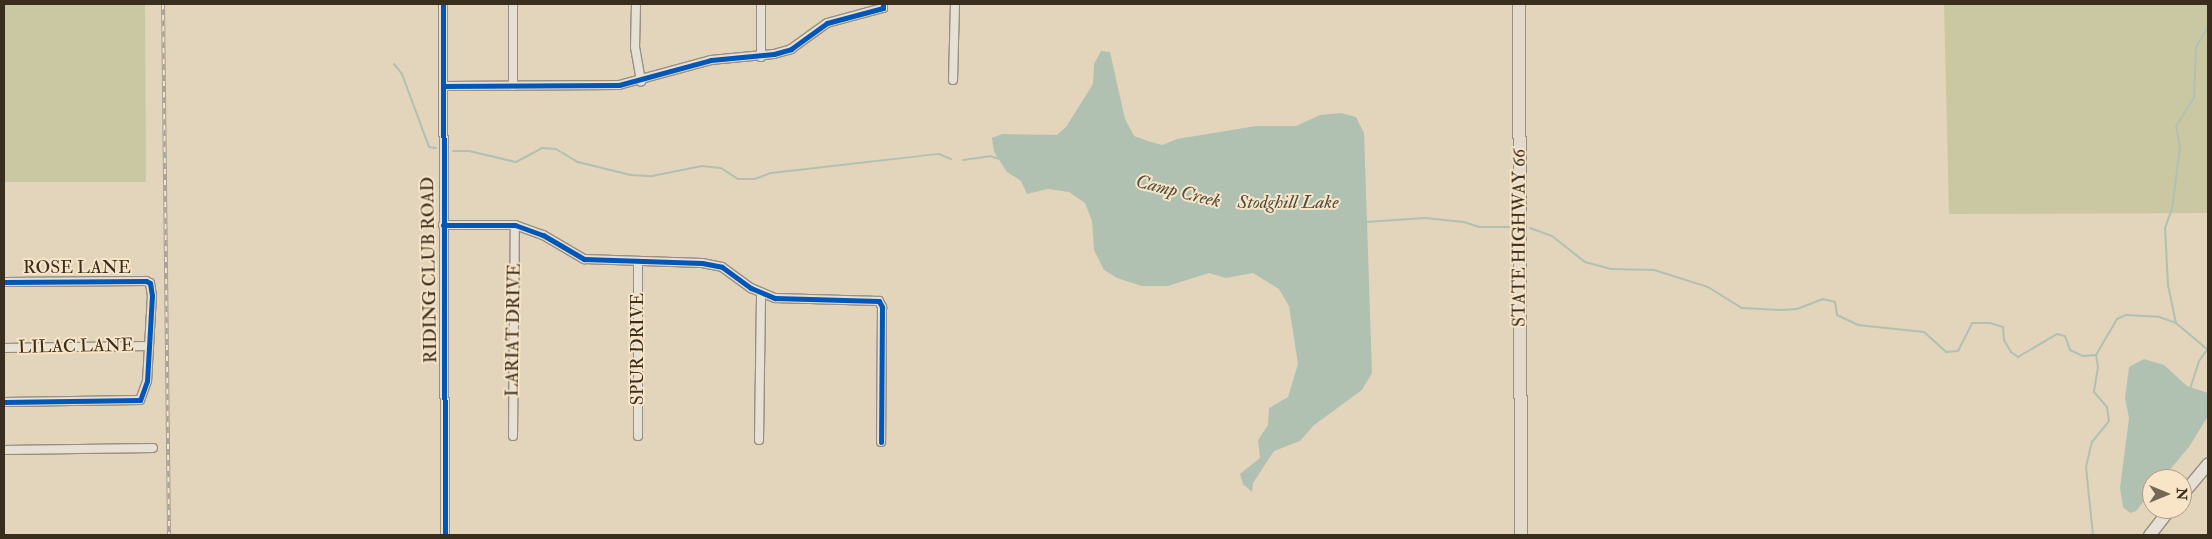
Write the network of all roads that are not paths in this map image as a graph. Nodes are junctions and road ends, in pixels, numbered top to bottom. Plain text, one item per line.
1 (443, 4) edge
2 (513, 4) edge
3 (636, 4) edge
4 (761, 4) edge
5 (955, 4) edge
6 (1519, 4) edge
7 (884, 6) edge
8 (761, 57) junction
9 (953, 80) dead end
10 (641, 81) junction
11 (443, 86) junction
12 (513, 86) junction
13 (443, 225) junction
14 (515, 225) junction
15 (638, 262) junction
16 (4, 282) edge
17 (761, 293) junction
18 (149, 346) junction
19 (4, 348) edge
20 (4, 402) edge
21 (513, 436) dead end
22 (638, 436) dead end
23 (759, 440) dead end
24 (881, 442) dead end
25 (153, 448) dead end
26 (4, 450) edge
27 (2208, 463) edge
28 (2192, 482) edge
29 (2161, 519) edge
30 (445, 535) edge
31 (1521, 535) edge
32 (2149, 535) edge

1 - 11 street, RIDING CLUB ROAD
2 - 12 street
3 - 10 street
4 - 8 street
5 - 9 street
6 - 31 main road, STATE HIGHWAY 66
7 - 8 street
8 - 10 street
10 - 12 street
11 - 12 street
11 - 13 street, RIDING CLUB ROAD
13 - 14 street
13 - 30 street, RIDING CLUB ROAD
14 - 15 street
14 - 21 street, LARIAT DRIVE
15 - 17 street
15 - 22 street, SPUR DRIVE
16 - 18 street, ROSE LANE
17 - 23 street
17 - 24 street
18 - 19 street, LILAC LANE
18 - 20 street
25 - 26 street
27 - 28 street
29 - 32 street

